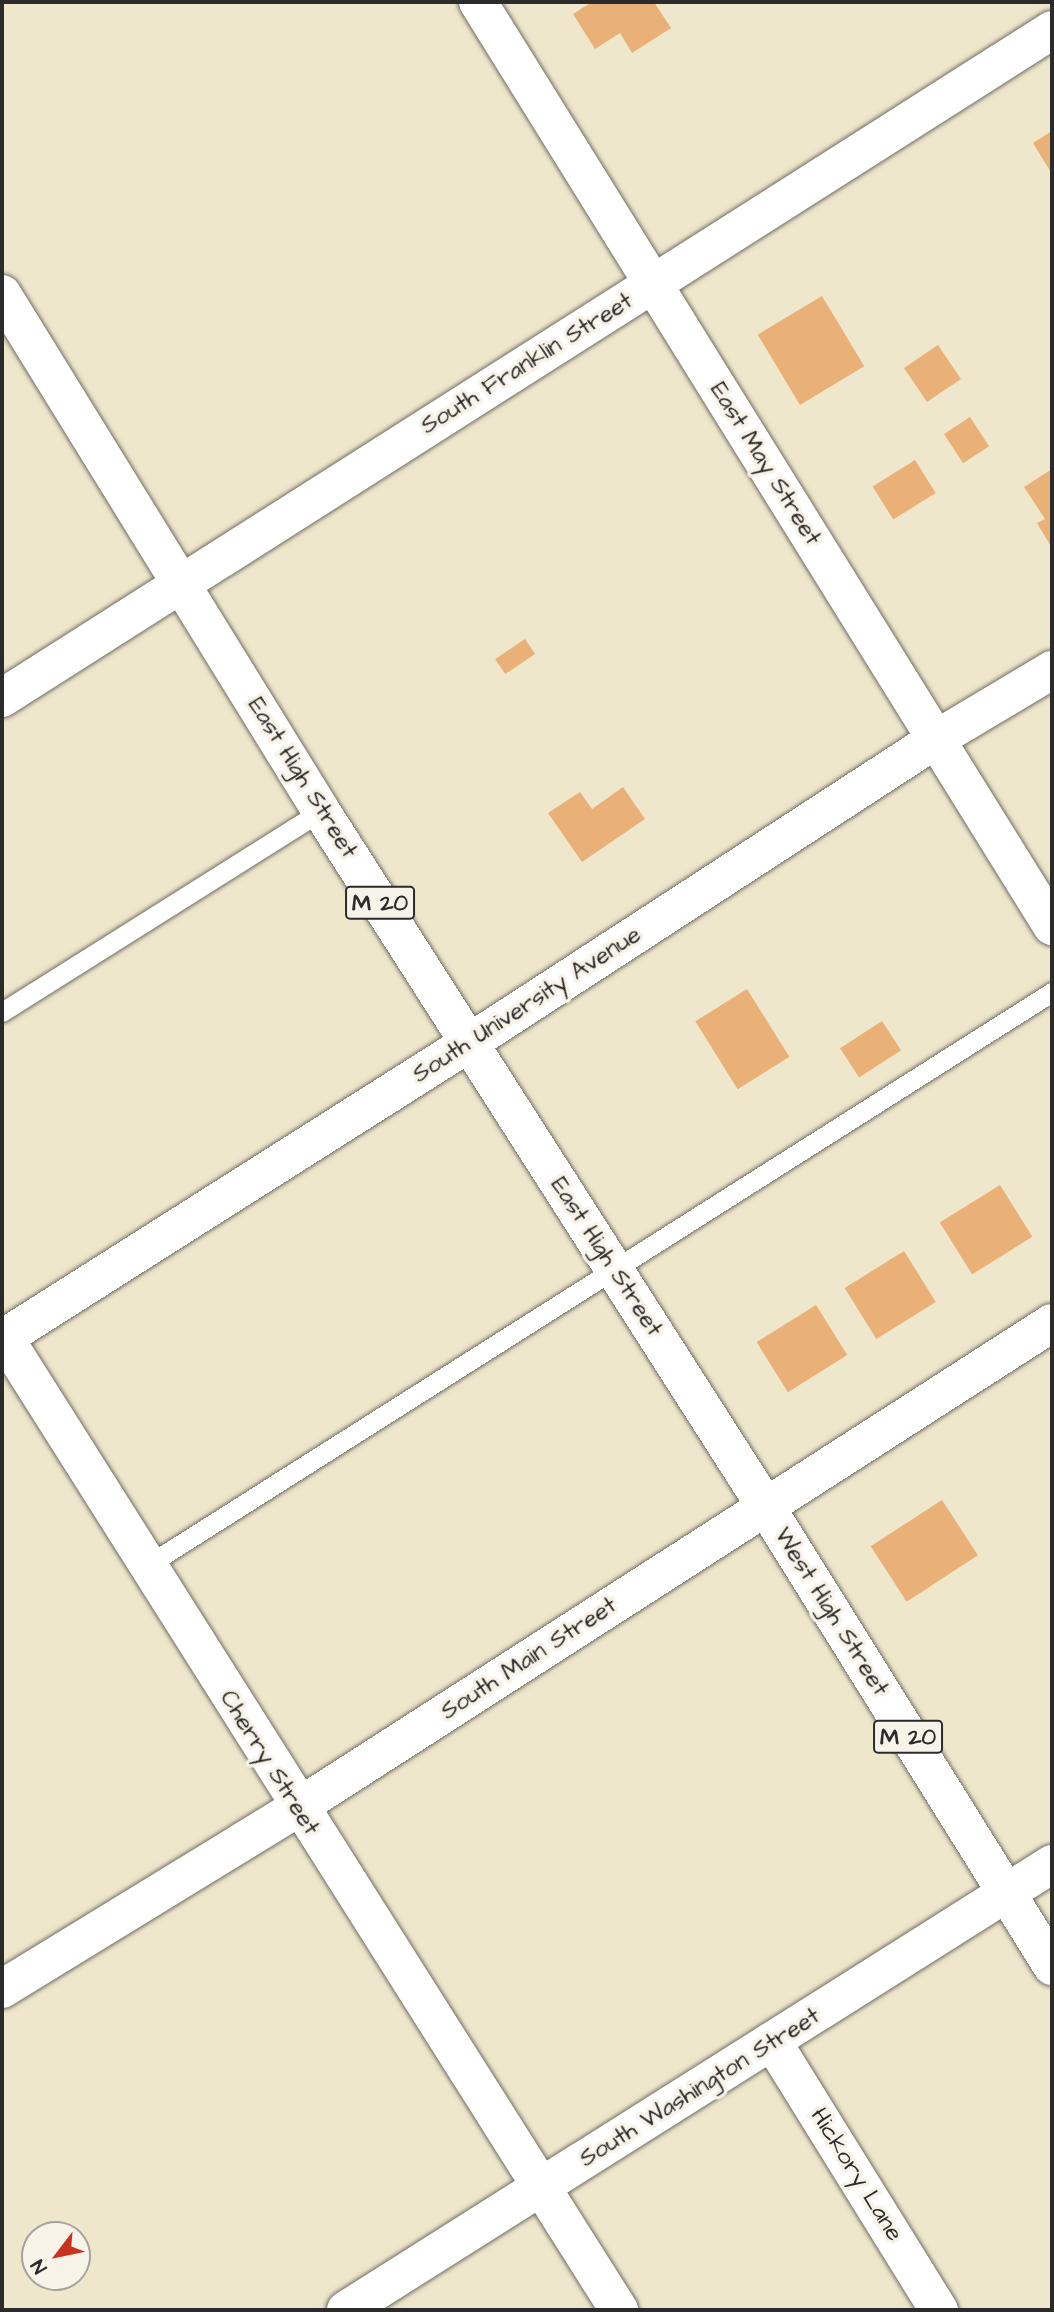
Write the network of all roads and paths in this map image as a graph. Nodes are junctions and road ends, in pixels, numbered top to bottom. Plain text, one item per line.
1 (478, 2) edge
2 (1052, 30) edge
3 (651, 285) junction
4 (2, 293) edge
5 (182, 583) junction
6 (1052, 670) edge
7 (2, 698) edge
8 (938, 738) junction
9 (321, 811) junction
10 (1052, 926) edge
11 (1052, 992) edge
12 (2, 1012) edge
13 (469, 1044) junction
14 (615, 1272) junction
15 (1052, 1322) edge
16 (2, 1337) edge
17 (766, 1507) junction
18 (146, 1566) junction
19 (297, 1808) junction
20 (1052, 1864) edge
21 (1005, 1893) junction
22 (1052, 1966) edge
23 (2, 1989) edge
24 (772, 2041) junction
25 (539, 2190) junction
26 (346, 2310) edge
27 (619, 2310) edge
28 (939, 2310) edge

1 - 3 street, East May Street
2 - 3 street, South Franklin Street
3 - 5 street, South Franklin Street
3 - 8 street, East May Street
4 - 5 street, East High Street / M 20
5 - 7 street, South Franklin Street
5 - 9 street, East High Street / M 20
6 - 8 street, South University Avenue
8 - 10 street, East May Street
8 - 13 street, South University Avenue
9 - 12 lane
9 - 13 street, East High Street / M 20
11 - 14 lane
13 - 14 street, East High Street / M 20
13 - 16 street, South University Avenue
14 - 17 street, East High Street / M 20
14 - 18 lane
15 - 17 street, South Main Street
16 - 18 street, Cherry Street
17 - 19 street, South Main Street
17 - 21 street, West High Street / M 20
18 - 19 street, Cherry Street
19 - 23 street, South Main Street
19 - 25 street, Cherry Street
20 - 21 street, South Washington Street
21 - 22 street, West High Street / M 20
21 - 24 street, South Washington Street
24 - 25 street, South Washington Street
24 - 28 street, Hickory Lane
25 - 26 street, South Washington Street
25 - 27 street, Cherry Street

